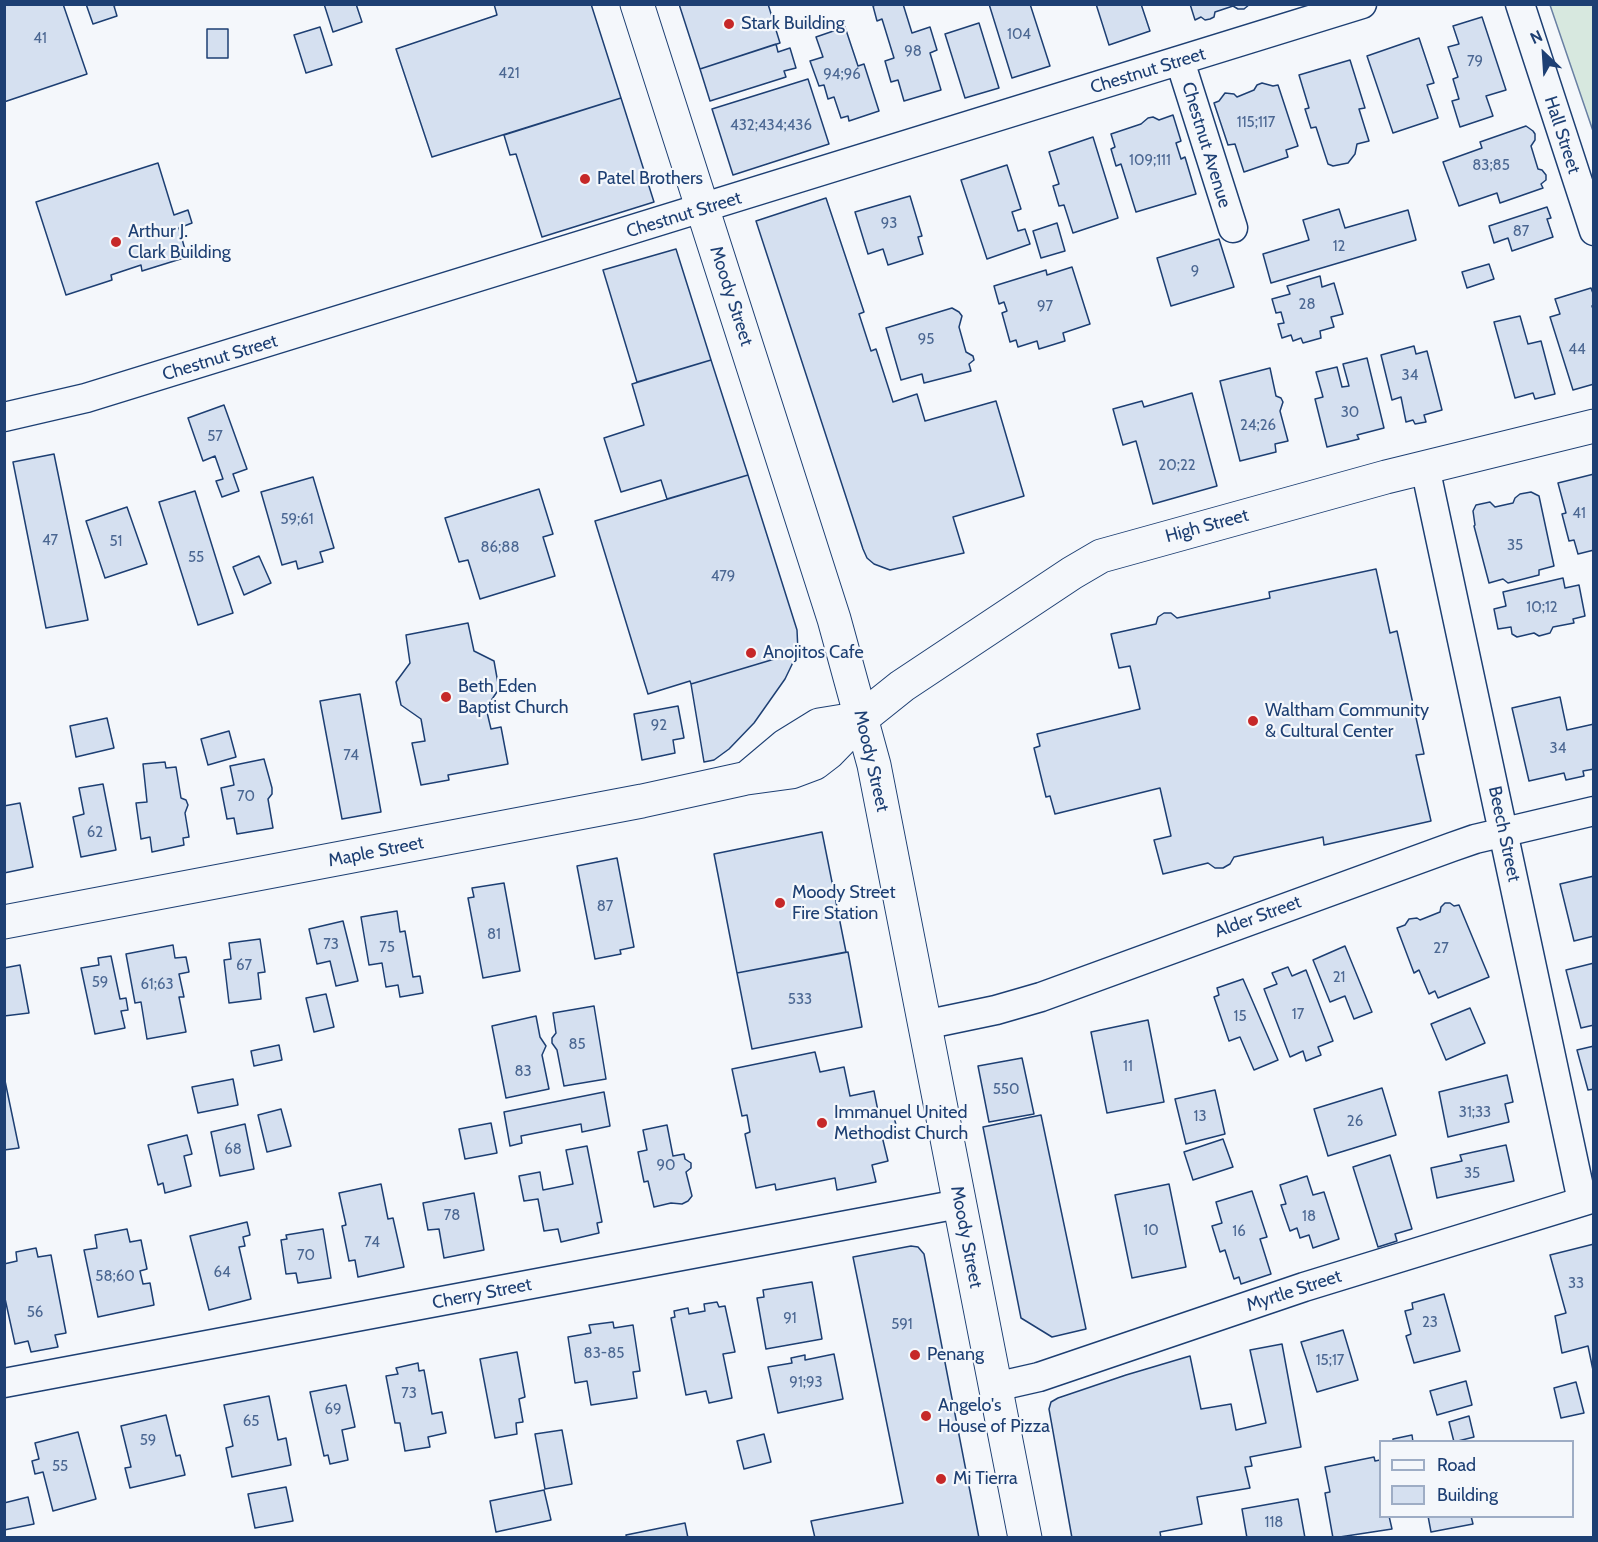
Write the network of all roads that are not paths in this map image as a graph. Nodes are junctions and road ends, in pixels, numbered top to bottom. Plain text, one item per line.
1 (637, 4) edge
2 (1362, 4) edge
3 (1520, 4) edge
4 (1180, 61) junction
5 (703, 209) junction
6 (1233, 228) dead end
7 (1593, 231) edge
8 (4, 417) edge
9 (1593, 426) edge
10 (1425, 467) junction
11 (862, 718) junction
12 (1593, 811) edge
13 (1503, 833) junction
14 (4, 922) edge
15 (924, 1025) junction
16 (1588, 1200) edge
17 (959, 1204) junction
18 (4, 1383) edge
19 (995, 1387) junction
20 (1025, 1538) edge

1 - 5 main road, Moody Street
2 - 4 street, Chestnut Street
3 - 7 street, Hall Street
4 - 5 street, Chestnut Street
4 - 6 street, Chestnut Avenue
5 - 8 street, Chestnut Street
5 - 11 main road, Moody Street
9 - 10 main road, High Street
10 - 11 main road, High Street
10 - 13 street, Beech Street
11 - 14 main road, Maple Street
11 - 15 main road, Moody Street
12 - 13 street, Alder Street
13 - 15 street, Alder Street
13 - 16 street, Beech Street
15 - 17 main road, Moody Street
16 - 19 street, Myrtle Street
17 - 18 street, Cherry Street
17 - 19 main road, Moody Street
19 - 20 main road, Moody Street

